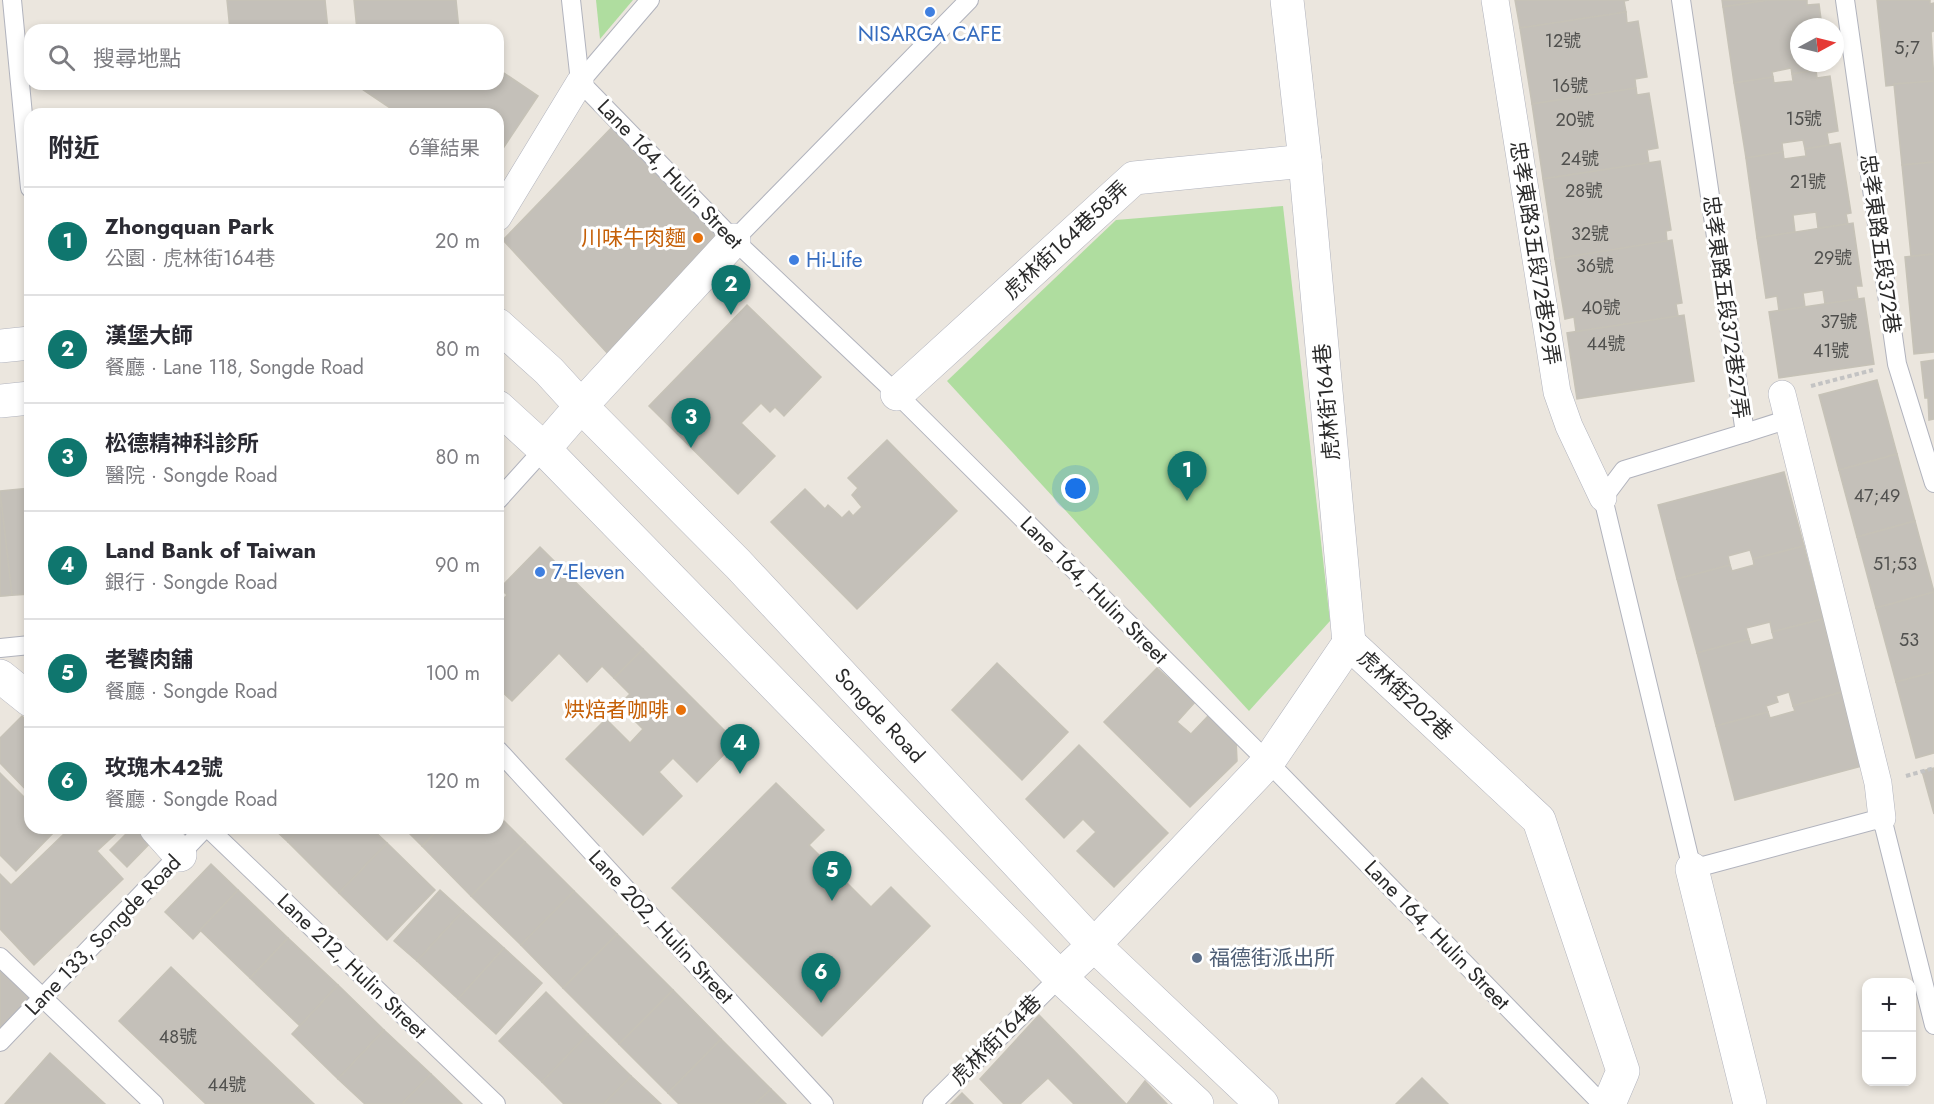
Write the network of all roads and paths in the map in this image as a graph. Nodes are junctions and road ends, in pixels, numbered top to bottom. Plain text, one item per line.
1 (12, 0) edge
2 (571, 0) edge
3 (650, 0) edge
4 (969, 0) edge
5 (1287, 0) edge
6 (1494, 0) edge
7 (1681, 0) edge
8 (1845, 0) edge
9 (580, 82) junction
10 (24, 125) edge
11 (1305, 161) junction
12 (504, 207) edge
13 (734, 240) junction
14 (504, 330) edge
15 (24, 344) edge
16 (0, 346) edge
17 (1897, 364) junction
18 (897, 394) junction
19 (24, 399) edge
20 (0, 401) edge
21 (581, 406) junction
22 (1785, 406) junction
23 (504, 412) edge
24 (1745, 433) junction
25 (544, 449) junction
26 (1934, 483) edge
27 (504, 493) edge
28 (1603, 498) junction
29 (1349, 643) junction
30 (24, 646) edge
31 (0, 648) edge
32 (0, 676) edge
33 (24, 695) edge
34 (504, 757) edge
35 (1268, 762) junction
36 (1882, 818) junction
37 (161, 834) edge
38 (201, 834) edge
39 (213, 834) edge
40 (180, 855) junction
41 (1692, 869) junction
42 (1094, 945) junction
43 (0, 957) edge
44 (1060, 977) junction
45 (42, 999) junction
46 (1934, 1025) edge
47 (0, 1042) edge
48 (154, 1104) edge
49 (496, 1104) edge
50 (824, 1104) edge
51 (932, 1104) edge
52 (1197, 1104) edge
53 (1262, 1104) edge
54 (1602, 1104) edge
55 (1609, 1104) edge
56 (1750, 1104) edge

1 - 10 lane
2 - 9 lane
3 - 9 lane
4 - 13 lane
5 - 11 street, 虎林街164巷
6 - 28 street, 忠孝東路3五段72巷29弄
7 - 24 lane, 忠孝東路五段372巷27弄
8 - 17 lane, 忠孝東路五段372巷
9 - 12 street
9 - 13 lane, Lane 164, Hulin Street
11 - 18 street, 虎林街164巷58弄
11 - 29 street, 虎林街164巷
13 - 18 lane, Lane 164, Hulin Street
13 - 21 street
14 - 21 street, Songde Road
15 - 16 street
17 - 22 path
17 - 26 lane, 忠孝東路五段372巷
18 - 35 lane, Lane 164, Hulin Street
19 - 20 street
21 - 25 street
21 - 42 street, Songde Road
22 - 24 lane
22 - 36 street
23 - 25 street
24 - 28 lane, 忠孝東路五段372巷27弄
25 - 27 lane
25 - 44 street
28 - 41 lane
29 - 35 street, 虎林街202巷
29 - 55 street, 虎林街202巷
30 - 31 lane
32 - 33 street
34 - 50 lane, Lane 202, Hulin Street
35 - 42 street, 虎林街202巷
35 - 54 lane, Lane 164, Hulin Street
36 - 41 lane
36 - 46 lane
37 - 40 street
38 - 40 lane, Lane 133, Songde Road
39 - 49 lane, Lane 212, Hulin Street
40 - 45 lane, Lane 133, Songde Road
41 - 56 street
42 - 44 street, 虎林街202巷
42 - 53 street, Songde Road
43 - 45 lane
44 - 51 lane, 虎林街164巷
44 - 52 street
45 - 47 lane, Lane 133, Songde Road
45 - 48 lane

